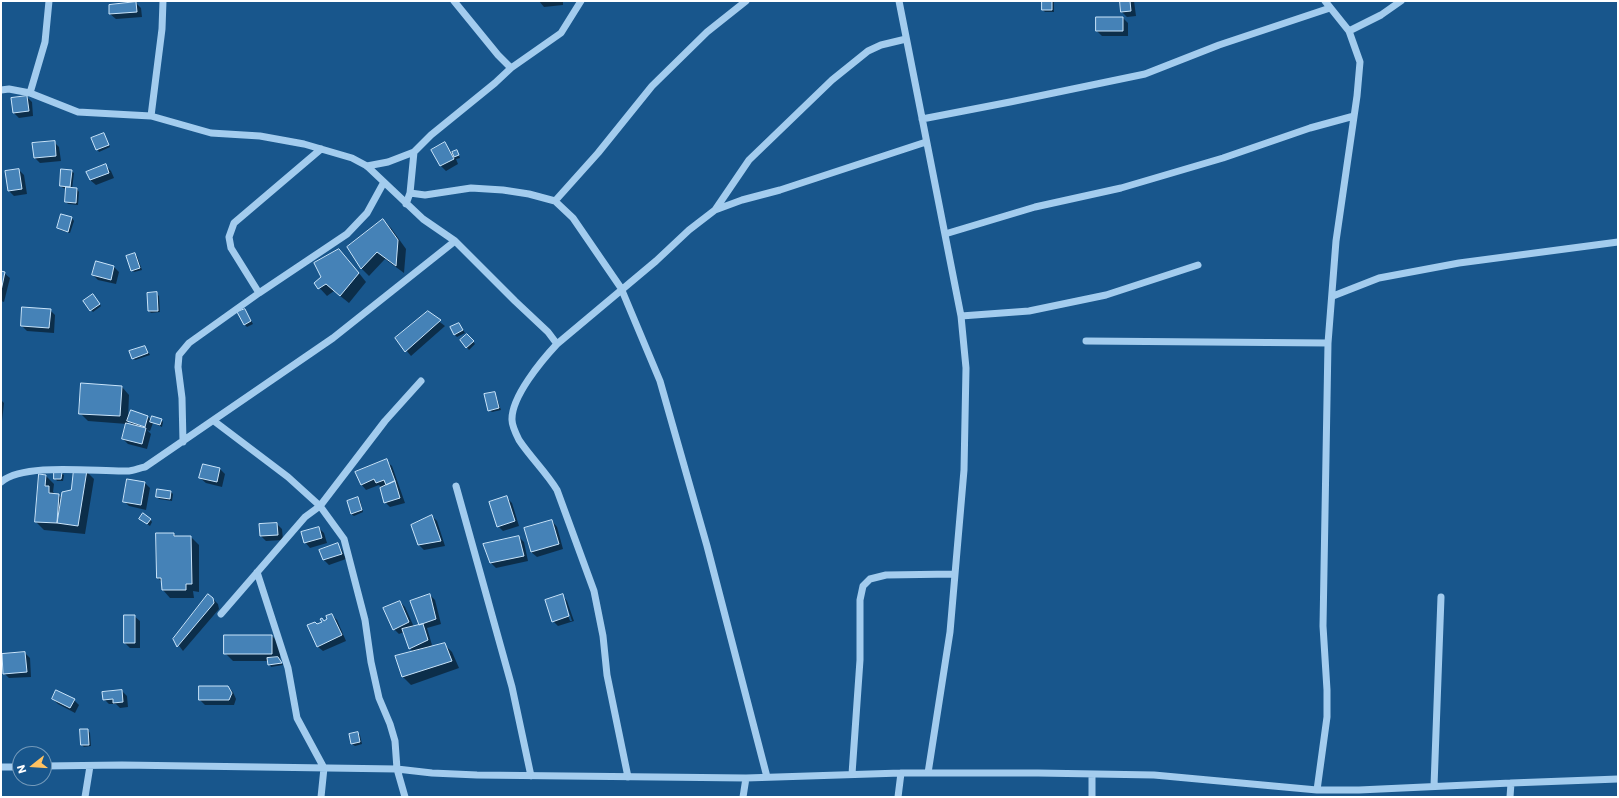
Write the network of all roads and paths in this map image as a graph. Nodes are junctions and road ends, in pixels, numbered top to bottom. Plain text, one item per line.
1 (49, 1) edge
2 (163, 1) edge
3 (454, 1) edge
4 (581, 1) edge
5 (746, 1) edge
6 (899, 1) edge
7 (1324, 1) edge
8 (1401, 1) edge
9 (1330, 8) junction
10 (1349, 31) junction
11 (906, 40) junction
12 (510, 68) junction
13 (1, 90) edge
14 (30, 92) junction
15 (151, 116) junction
16 (1354, 116) junction
17 (922, 119) junction
18 (926, 142) junction
19 (321, 149) junction
20 (414, 152) junction
21 (367, 166) junction
22 (384, 182) junction
23 (410, 193) junction
24 (555, 201) junction
25 (406, 204) junction
26 (715, 210) junction
27 (945, 234) junction
28 (455, 241) junction
29 (1618, 242) edge
30 (1198, 265) dead end
31 (621, 288) junction
32 (259, 293) junction
33 (1333, 296) junction
34 (961, 316) junction
35 (1086, 341) dead end
36 (1328, 343) junction
37 (557, 344) junction
38 (421, 381) dead end
39 (214, 421) junction
40 (183, 442) junction
41 (1, 482) edge
42 (456, 486) dead end
43 (320, 506) junction
44 (256, 572) junction
45 (954, 574) junction
46 (1441, 597) dead end
47 (221, 614) dead end
48 (52, 766) edge
49 (90, 766) junction
50 (1, 767) edge
51 (12, 767) edge
52 (324, 768) junction
53 (398, 769) junction
54 (901, 773) junction
55 (928, 773) junction
56 (852, 774) junction
57 (1092, 774) junction
58 (531, 776) junction
59 (628, 777) junction
60 (767, 777) junction
61 (746, 778) junction
62 (1618, 779) edge
63 (1511, 783) junction
64 (1434, 786) junction
65 (1317, 790) junction
66 (84, 797) edge
67 (321, 797) edge
68 (405, 797) edge
69 (743, 797) edge
70 (898, 797) edge
71 (1092, 797) edge
72 (1510, 797) edge

1 - 14 street
2 - 15 street
3 - 12 street
4 - 12 street
5 - 24 street
6 - 11 street
7 - 9 street
8 - 10 street
9 - 10 street
9 - 17 street
10 - 16 street
11 - 17 street
11 - 26 street
12 - 20 street
13 - 14 street
14 - 15 street
15 - 19 street
16 - 27 street
16 - 33 street
17 - 18 street
18 - 26 street
18 - 27 street
19 - 21 street
19 - 32 street
20 - 21 street
20 - 23 street
21 - 22 street
22 - 25 street
22 - 32 street
23 - 24 street
23 - 25 street
24 - 31 street
25 - 28 street
26 - 31 street
27 - 34 street
28 - 37 street
28 - 39 street
29 - 33 street
30 - 34 street
31 - 37 street
31 - 60 street
32 - 40 street
33 - 36 street
34 - 45 street
35 - 36 street
36 - 65 street
37 - 59 street
38 - 43 street
39 - 40 street
39 - 43 street
40 - 41 street
42 - 58 street
43 - 44 street
43 - 53 street
44 - 47 street
44 - 52 street
45 - 55 street
45 - 56 street
46 - 64 street
48 - 49 street
49 - 52 street
49 - 66 street
50 - 51 street
52 - 53 street
52 - 67 street
53 - 58 street
53 - 68 street
54 - 55 street
54 - 56 street
54 - 70 street
55 - 57 street
56 - 60 street
57 - 65 street
57 - 71 street
58 - 59 street
59 - 61 street
60 - 61 street
61 - 69 street
62 - 63 street
63 - 64 street
63 - 72 street
64 - 65 street

